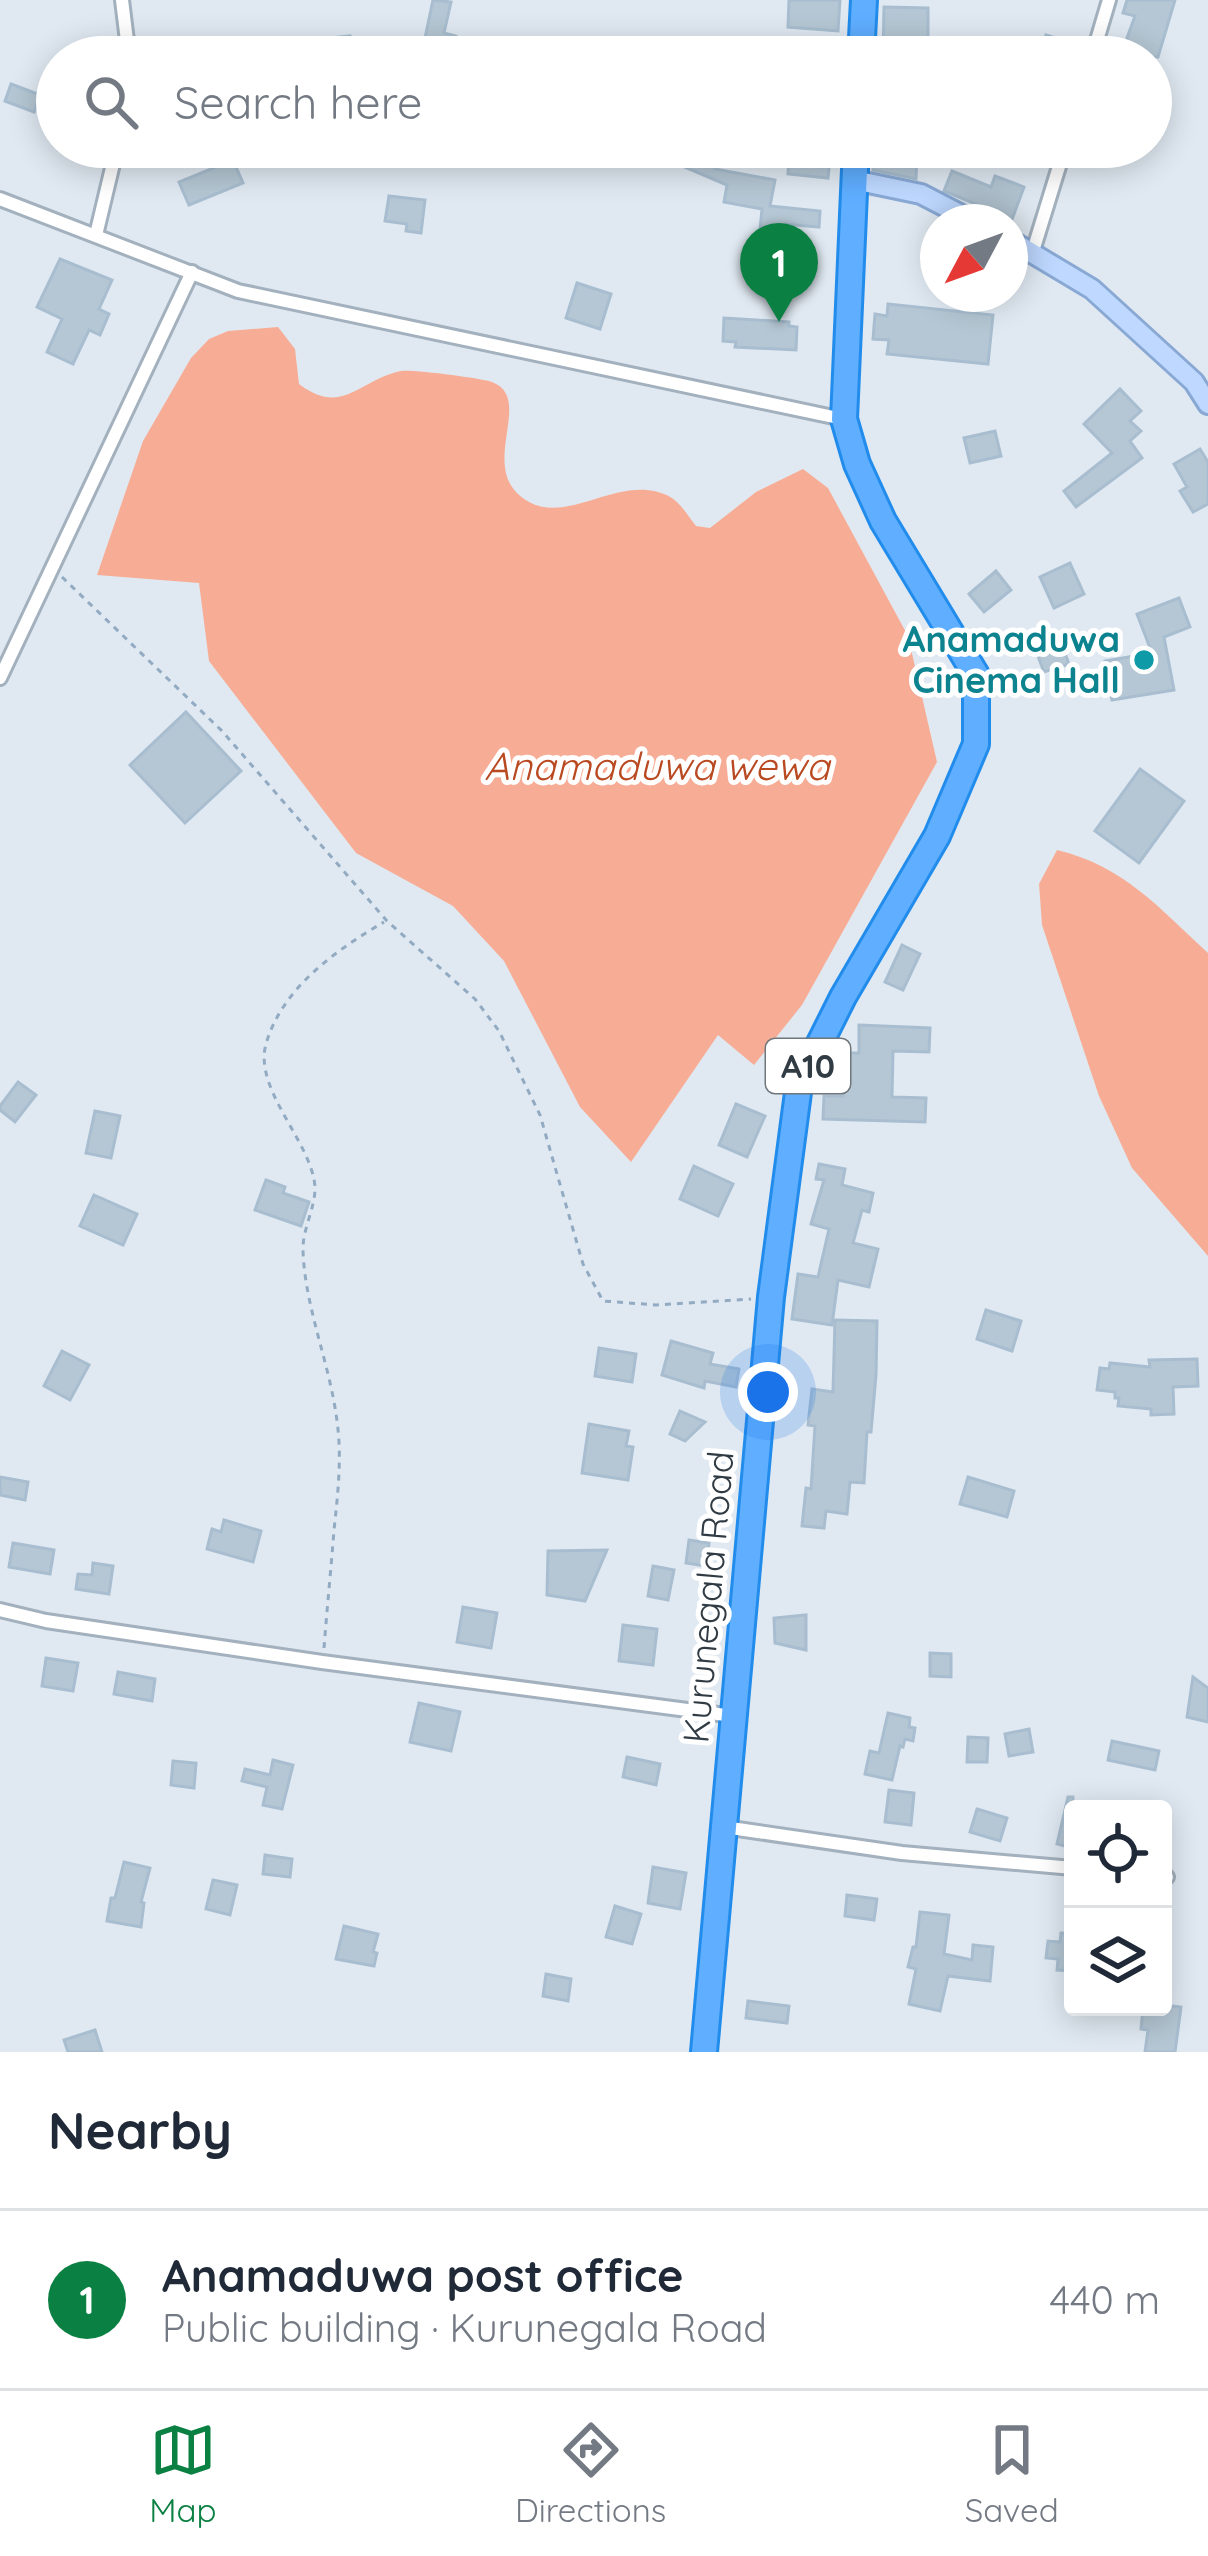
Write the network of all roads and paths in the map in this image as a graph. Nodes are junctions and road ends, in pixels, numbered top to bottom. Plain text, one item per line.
1 (122, 0) edge
2 (864, 0) edge
3 (1109, 0) edge
4 (126, 36) edge
5 (862, 36) edge
6 (1098, 36) edge
7 (112, 168) edge
8 (855, 168) edge
9 (1059, 168) edge
10 (854, 180) junction
11 (0, 199) edge
12 (940, 204) edge
13 (96, 235) junction
14 (1028, 249) edge
15 (1033, 251) junction
16 (192, 272) junction
17 (1208, 404) edge
18 (844, 419) junction
19 (52, 567) junction
20 (0, 678) edge
21 (387, 921) junction
22 (771, 1297) junction
23 (0, 1610) edge
24 (322, 1662) junction
25 (734, 1716) junction
26 (724, 1827) junction
27 (1064, 1867) edge
28 (704, 2052) edge

1 - 4 street
2 - 5 highway
3 - 6 street
7 - 13 street
8 - 10 highway, Kurunegala Road / A10
9 - 15 street
10 - 12 street
10 - 18 highway, Kurunegala Road / A10
11 - 13 street
13 - 16 street
14 - 15 street
15 - 17 street
16 - 18 street
16 - 19 street
18 - 22 highway, Kurunegala Road / A10
19 - 20 street
19 - 21 path
21 - 22 path
21 - 24 path
22 - 25 highway, Kurunegala Road / A10
23 - 24 street
24 - 25 street
25 - 26 highway, Kurunegala Road / A10
26 - 27 street
26 - 28 highway, Kurunegala Road / A10

